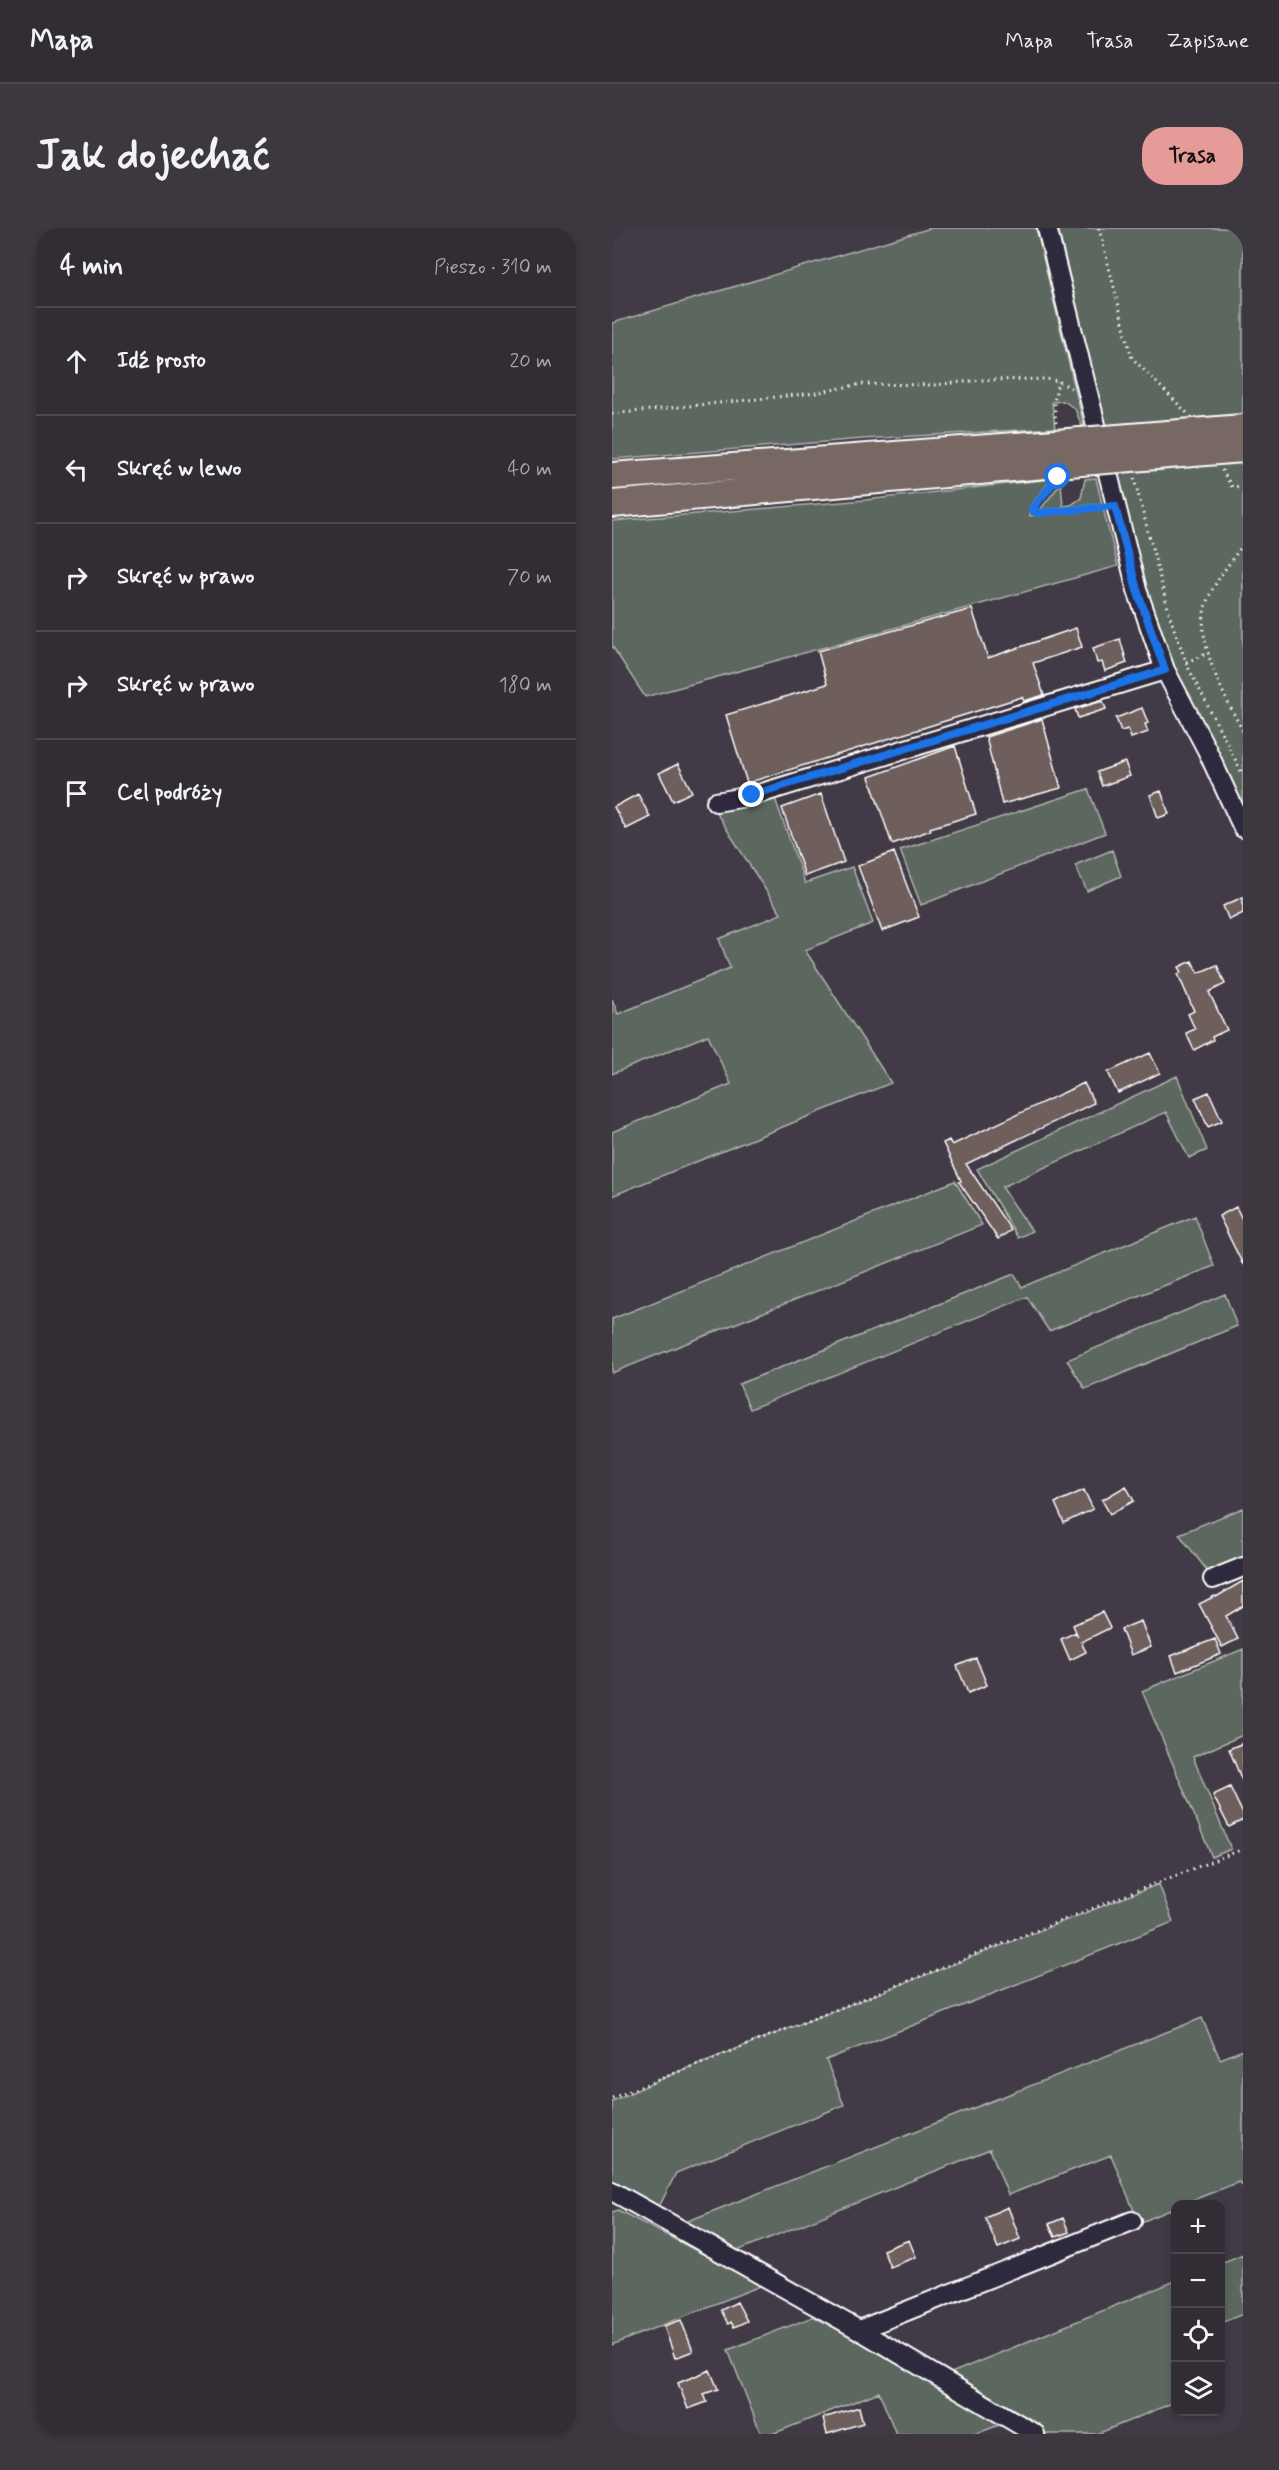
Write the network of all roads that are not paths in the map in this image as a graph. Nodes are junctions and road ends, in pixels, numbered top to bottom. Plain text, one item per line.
1 (1047, 228) edge
2 (1243, 428) edge
3 (1243, 449) edge
4 (1055, 454) junction
5 (612, 476) edge
6 (612, 504) edge
7 (1165, 670) junction
8 (716, 802) dead end
9 (1243, 828) edge
10 (1243, 1567) edge
11 (1213, 1579) dead end
12 (612, 2191) edge
13 (1132, 2221) dead end
14 (859, 2330) junction
15 (1035, 2434) edge

1 - 7 street
2 - 4 highway, bridge
3 - 4 highway, bridge
4 - 5 highway
4 - 6 highway
7 - 8 street
7 - 9 street
10 - 11 street
12 - 14 street
13 - 14 street
14 - 15 street

